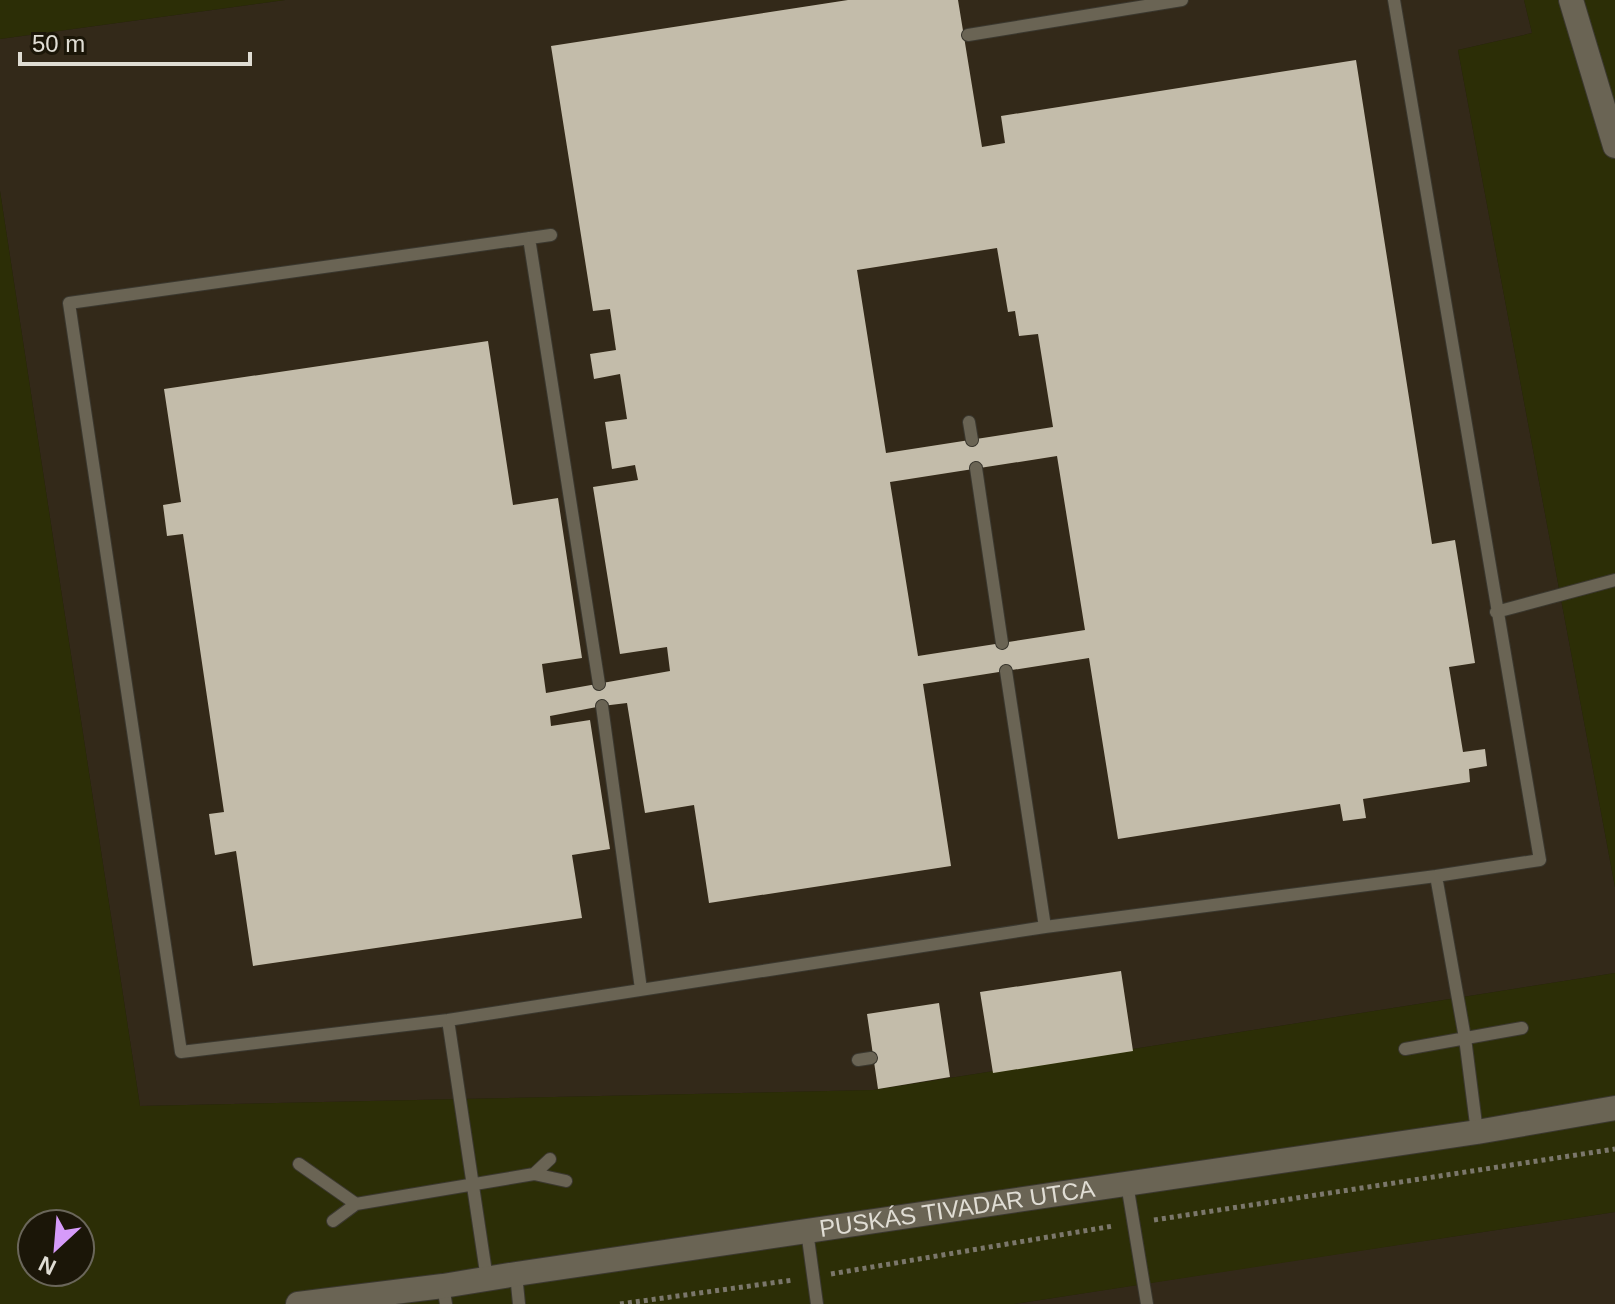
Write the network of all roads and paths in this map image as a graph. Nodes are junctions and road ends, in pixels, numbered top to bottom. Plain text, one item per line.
1 (1182, 0) edge
2 (1394, 0) edge
3 (1571, 0) edge
4 (968, 35) dead end
5 (1615, 146) edge
6 (551, 235) dead end
7 (529, 238) junction
8 (969, 422) dead end
9 (972, 440) dead end
10 (976, 468) dead end
11 (1615, 580) edge
12 (1496, 612) junction
13 (1002, 643) dead end
14 (1006, 671) dead end
15 (599, 684) dead end
16 (602, 706) dead end
17 (1436, 876) junction
18 (1045, 927) junction
19 (641, 989) junction
20 (448, 1020) junction
21 (1522, 1028) dead end
22 (1465, 1038) junction
23 (1405, 1049) dead end
24 (1615, 1108) edge
25 (1477, 1132) junction
26 (550, 1159) dead end
27 (299, 1164) dead end
28 (534, 1174) junction
29 (566, 1181) dead end
30 (1127, 1184) junction
31 (472, 1185) junction
32 (356, 1204) junction
33 (333, 1221) dead end
34 (807, 1231) junction
35 (516, 1274) junction
36 (487, 1279) junction
37 (444, 1295) edge
38 (298, 1304) edge
39 (519, 1304) edge
40 (817, 1304) edge
41 (1147, 1304) edge

1 - 4 lane
2 - 12 lane
3 - 5 street
6 - 7 lane
7 - 15 lane
7 - 20 lane
8 - 9 lane
10 - 13 lane
11 - 12 lane
12 - 17 lane
14 - 18 lane
16 - 19 lane
17 - 18 lane
17 - 22 lane
18 - 19 lane
19 - 20 lane
20 - 31 lane
21 - 22 lane
22 - 23 lane
22 - 25 lane
24 - 25 street, PUSKÁS TIVADAR UTCA
25 - 30 street, PUSKÁS TIVADAR UTCA
26 - 28 lane
27 - 32 lane
28 - 29 lane
28 - 31 lane
30 - 34 street, PUSKÁS TIVADAR UTCA
30 - 41 lane
31 - 32 lane
31 - 36 lane
32 - 33 lane
34 - 35 street, PUSKÁS TIVADAR UTCA
34 - 40 lane
35 - 36 street, PUSKÁS TIVADAR UTCA
35 - 39 lane
36 - 37 street, PUSKÁS TIVADAR UTCA
37 - 38 street, PUSKÁS TIVADAR UTCA

